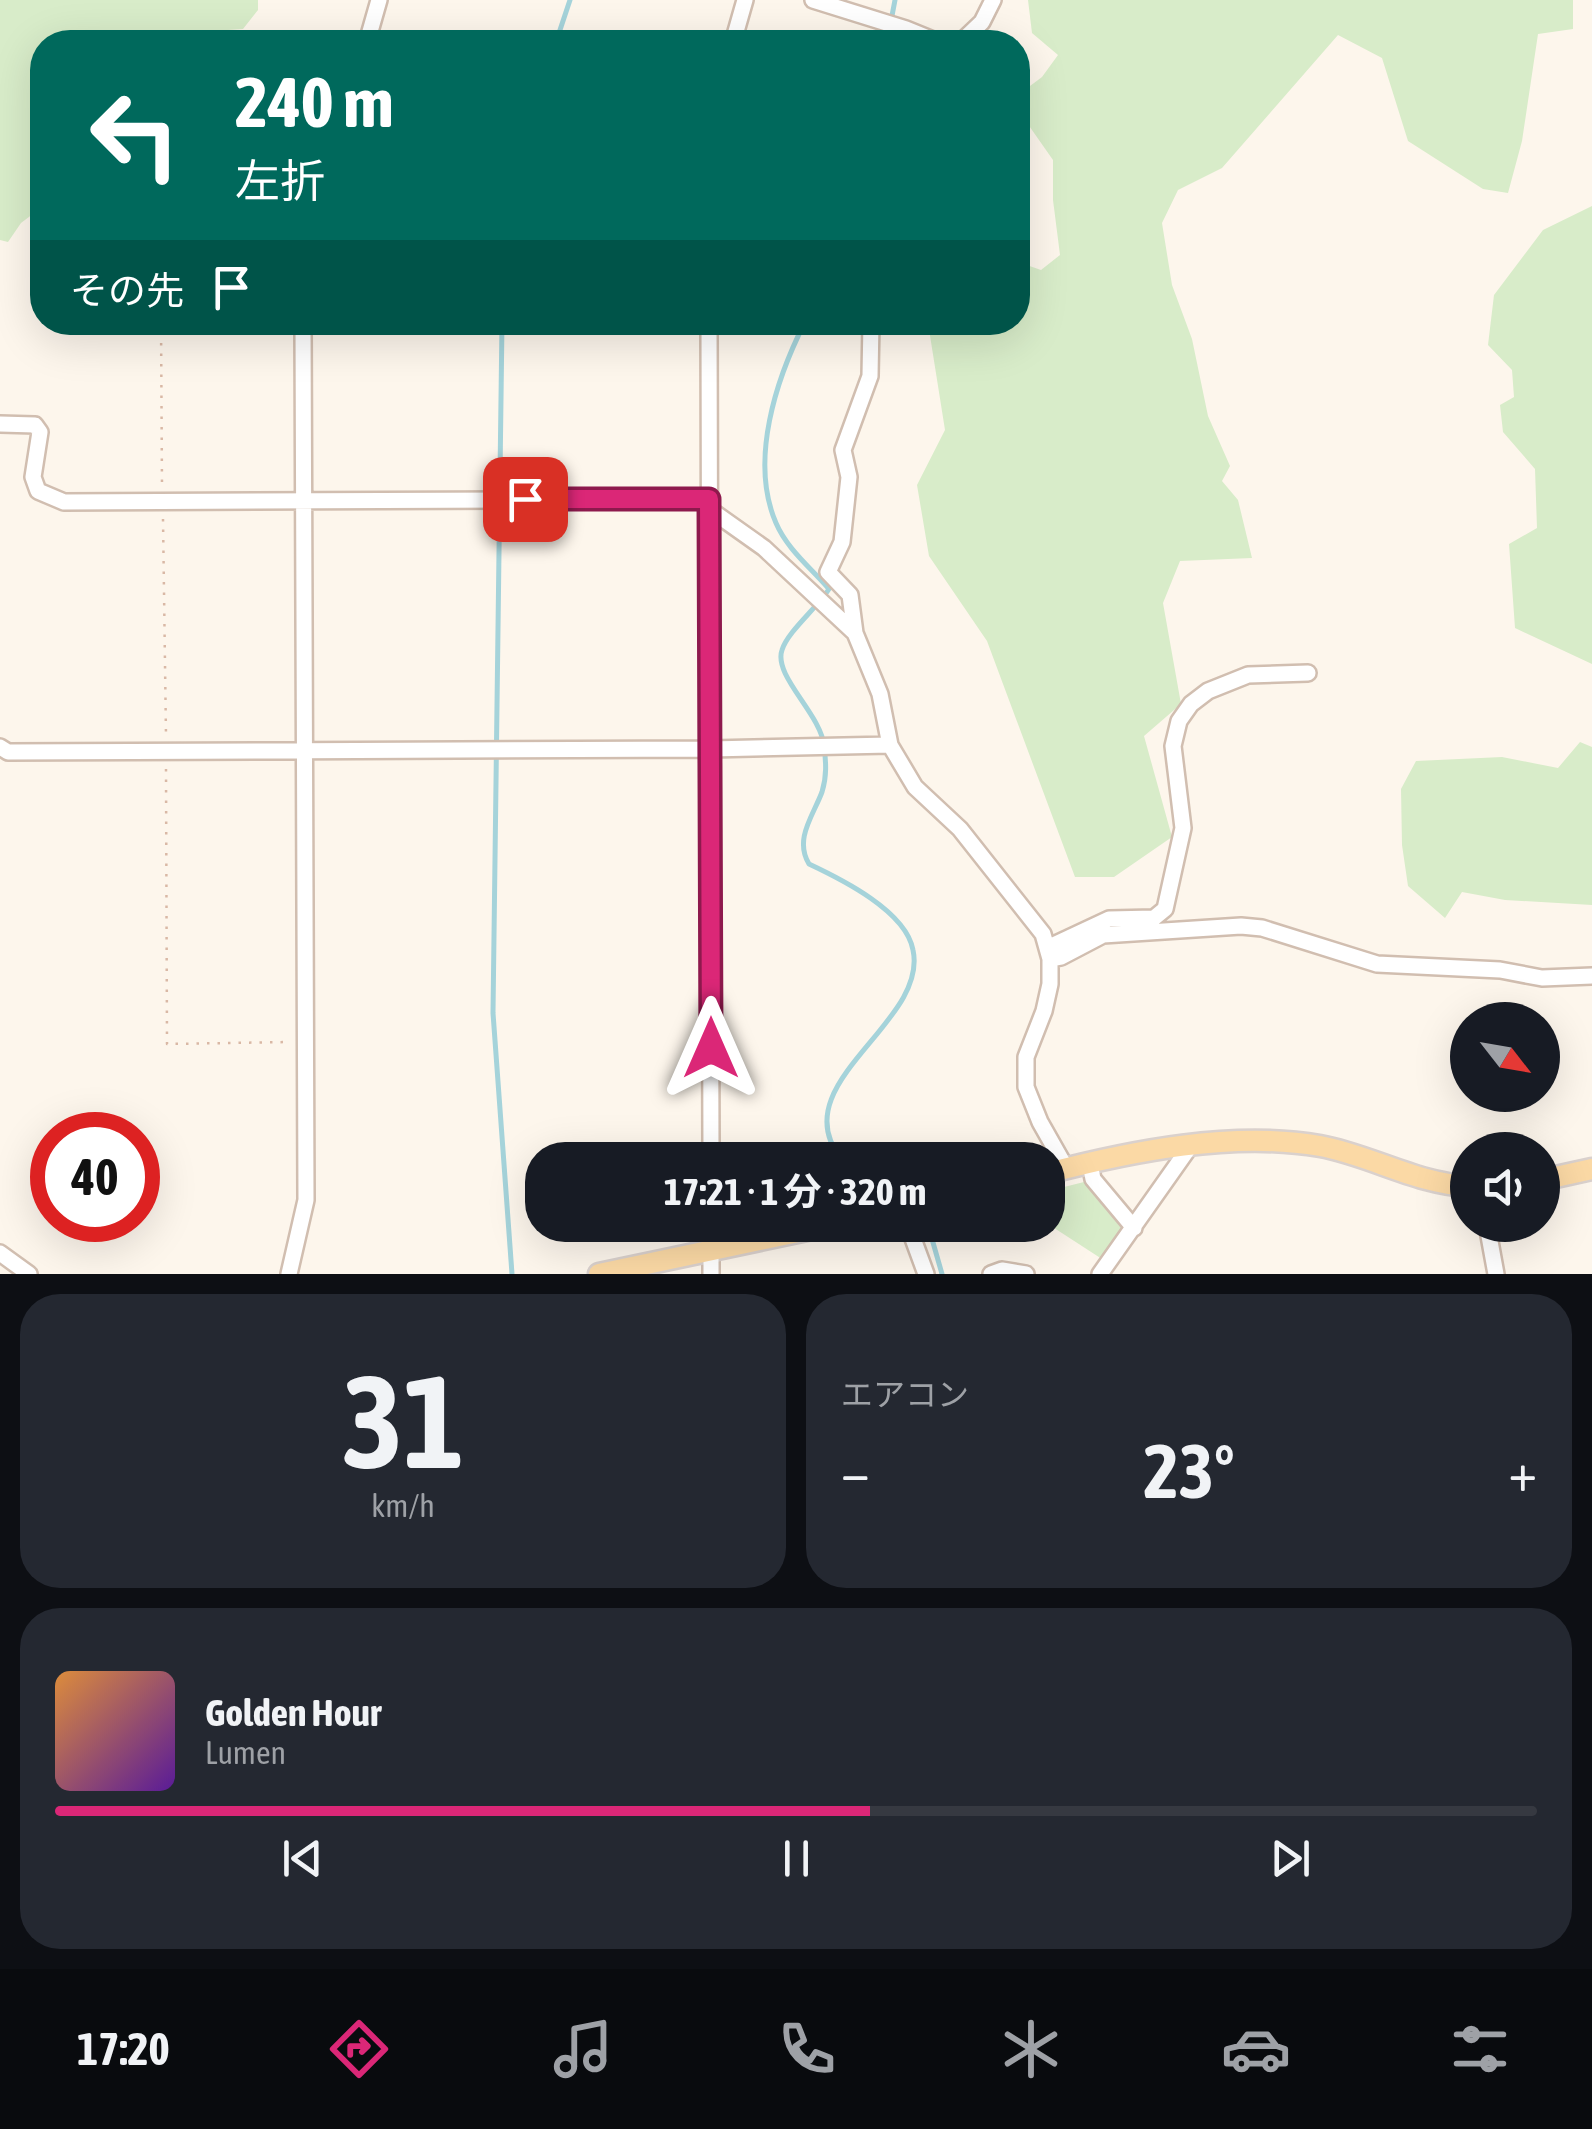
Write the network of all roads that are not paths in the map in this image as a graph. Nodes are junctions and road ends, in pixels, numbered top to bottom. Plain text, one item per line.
1 (379, 0) edge
2 (745, 0) edge
3 (813, 0) edge
4 (993, 0) edge
5 (370, 30) edge
6 (736, 30) edge
7 (911, 30) edge
8 (974, 30) edge
9 (303, 335) edge
10 (709, 335) edge
11 (871, 335) edge
12 (0, 424) edge
13 (304, 500) junction
14 (709, 504) junction
15 (854, 632) junction
16 (1308, 672) dead end
17 (890, 744) junction
18 (0, 746) edge
19 (711, 749) junction
20 (306, 750) junction
21 (1048, 954) junction
22 (1592, 976) edge
23 (711, 1142) edge
24 (1047, 1142) edge
25 (1191, 1145) junction
26 (1090, 1164) junction
27 (1065, 1169) edge
28 (1592, 1169) edge
29 (1560, 1176) edge
30 (1450, 1185) edge
31 (1134, 1228) junction
32 (711, 1242) edge
33 (749, 1242) edge
34 (914, 1242) edge
35 (1490, 1242) edge
36 (711, 1250) junction
37 (0, 1253) edge
38 (29, 1274) edge
39 (290, 1274) edge
40 (599, 1274) edge
41 (711, 1274) edge
42 (926, 1274) edge
43 (990, 1274) edge
44 (1026, 1274) edge
45 (1100, 1274) edge
46 (1496, 1274) edge

1 - 5 street
2 - 6 street
3 - 7 street
4 - 8 street
9 - 13 street
10 - 14 street
11 - 15 street
12 - 13 street
13 - 14 street
13 - 20 street
14 - 15 street
14 - 19 street
15 - 17 street
16 - 21 street
17 - 19 street
17 - 21 street
18 - 20 street
19 - 20 street
19 - 23 street
20 - 39 street
21 - 22 street
21 - 24 street
25 - 26 main road
25 - 30 main road
25 - 31 street
26 - 27 main road
26 - 31 street
28 - 29 main road
31 - 45 street
32 - 36 street
33 - 36 main road
34 - 42 street
35 - 46 street
36 - 40 main road
36 - 41 street
37 - 38 street
43 - 44 street

